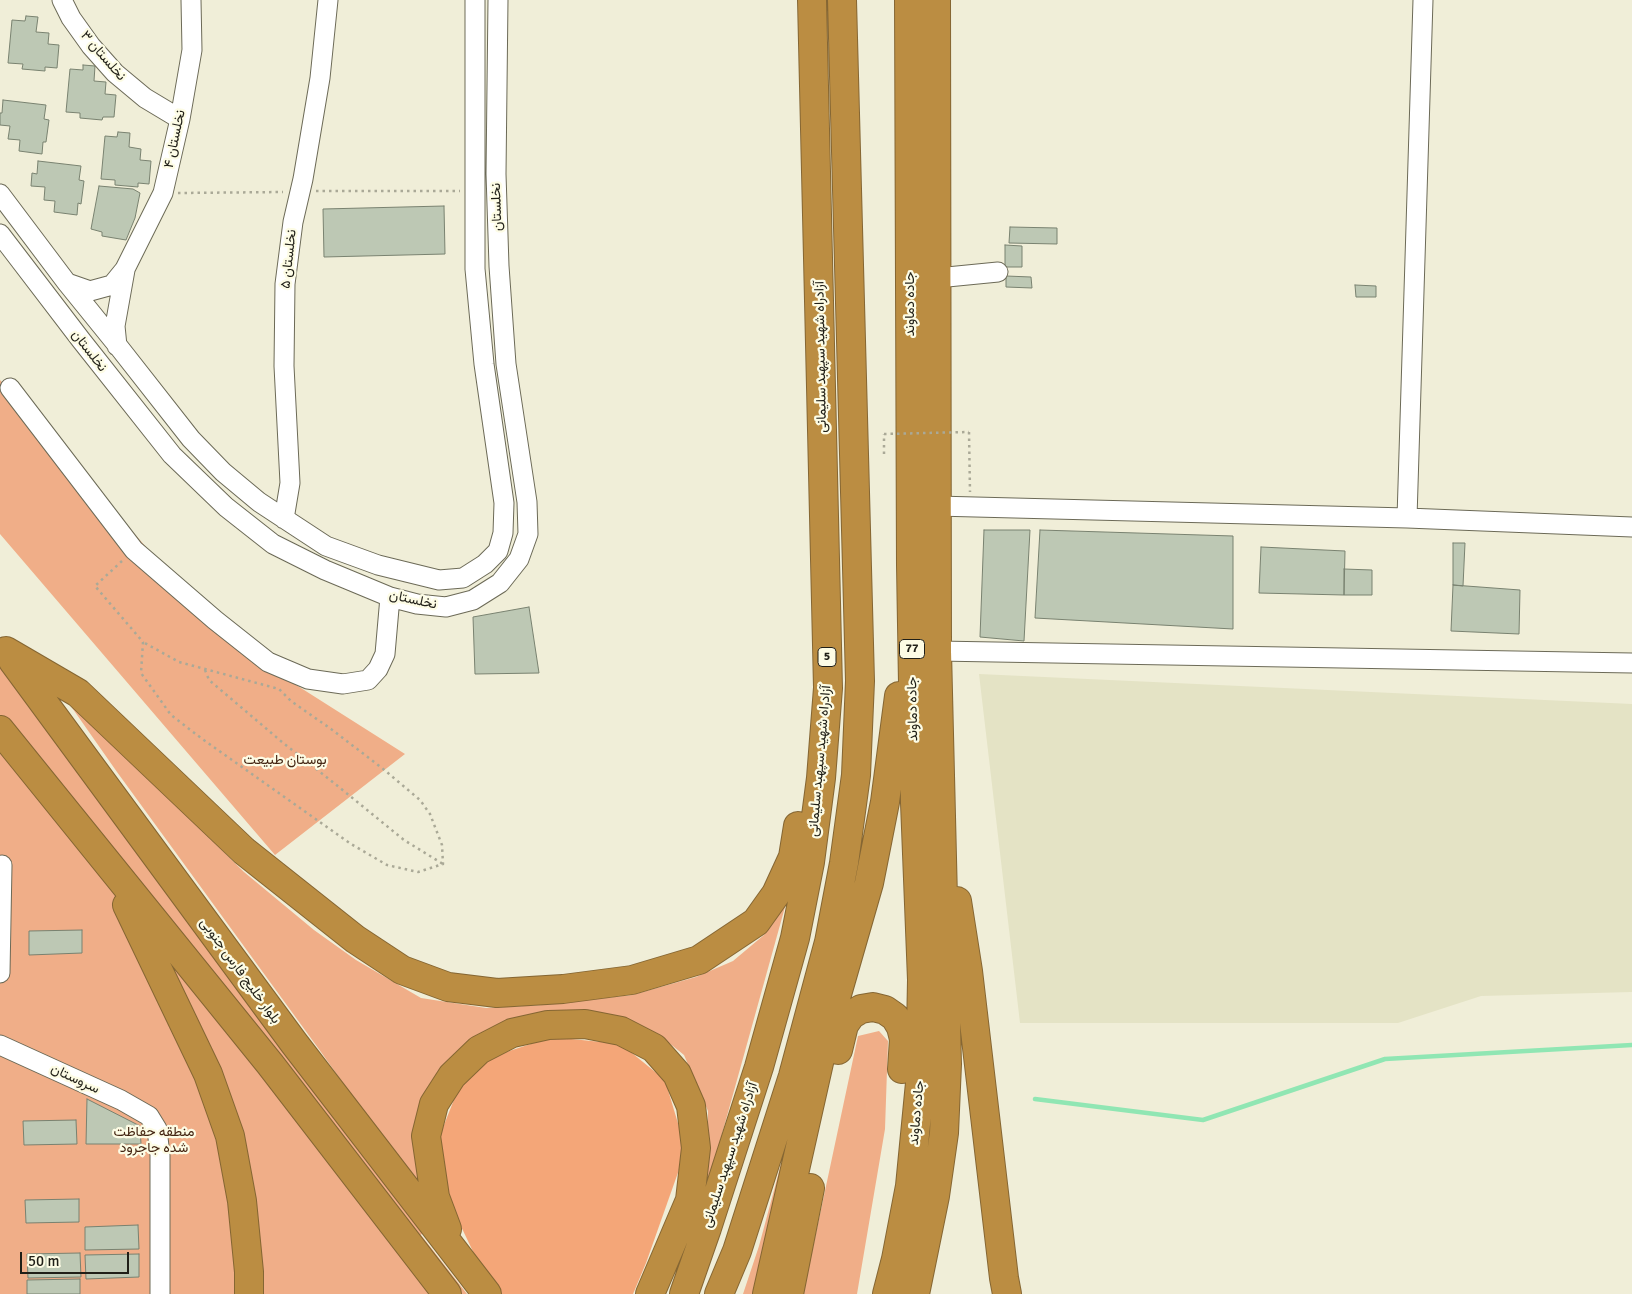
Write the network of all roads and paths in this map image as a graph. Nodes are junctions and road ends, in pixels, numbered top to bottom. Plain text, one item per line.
1 (62, 0) edge
2 (191, 0) edge
3 (328, 0) edge
4 (475, 0) edge
5 (498, 0) edge
6 (812, 0) edge
7 (842, 0) edge
8 (909, 0) edge
9 (936, 0) edge
10 (1423, 0) edge
11 (180, 119) junction
12 (0, 194) edge
13 (0, 234) edge
14 (125, 269) junction
15 (998, 272) dead end
16 (937, 278) junction
17 (67, 283) junction
18 (118, 346) junction
19 (98, 362) junction
20 (10, 388) dead end
21 (884, 454) dead end
22 (936, 506) junction
23 (970, 506) junction
24 (1407, 518) junction
25 (284, 519) junction
26 (1632, 527) edge
27 (134, 550) junction
28 (910, 565) junction
29 (390, 597) junction
30 (142, 642) junction
31 (3, 648) edge
32 (937, 651) junction
33 (1632, 663) edge
34 (205, 670) junction
35 (828, 688) junction
36 (0, 730) edge
37 (940, 791) junction
38 (443, 864) junction
39 (2, 865) dead end
40 (108, 866) junction
41 (0, 973) edge
42 (0, 1045) edge
43 (707, 1228) junction
44 (737, 1252) junction
45 (456, 1254) junction
46 (160, 1294) edge
47 (249, 1294) edge
48 (447, 1294) edge
49 (487, 1294) edge
50 (650, 1294) edge
51 (663, 1294) edge
52 (684, 1294) edge
53 (719, 1294) edge
54 (726, 1294) edge
55 (767, 1294) edge
56 (789, 1294) edge
57 (883, 1294) edge
58 (888, 1294) edge
59 (915, 1294) edge
60 (1007, 1294) edge

1 - 11 street, نخلستان ۳
2 - 11 street, نخلستان ۴
3 - 25 street, نخلستان ۵
4 - 25 street, نخلستان
5 - 29 street, نخلستان
6 - 35 highway, آزادراه شهید سپهبد سلیمانی / 5
7 - 44 highway
8 - 28 highway, جاده دماوند / 77
9 - 16 highway, جاده دماوند / 77
10 - 24 street
11 - 14 street, نخلستان ۴
12 - 17 street, نخلستان
13 - 19 street, نخلستان
14 - 17 street
14 - 18 street
15 - 16 street
16 - 22 highway, جاده دماوند / 77
17 - 18 street, نخلستان
18 - 19 street
18 - 25 street, نخلستان
19 - 29 street, نخلستان
20 - 27 street
21 - 23 path, bridge
22 - 23 street
22 - 32 highway, جاده دماوند / 77
23 - 24 street
24 - 26 street
27 - 29 street
27 - 30 path
28 - 55 highway
28 - 58 highway, جاده دماوند / 77
30 - 34 path
30 - 38 path
31 - 35 highway
31 - 45 highway, بلوار خلیج فارس جنوبی
32 - 33 street
32 - 37 highway, جاده دماوند / 77
34 - 38 path
34 - 38 path
35 - 43 highway, آزادراه شهید سپهبد سلیمانی / 5
36 - 40 highway
37 - 59 highway, جاده دماوند / 77
37 - 60 highway
39 - 41 street
40 - 47 highway
40 - 48 highway
42 - 46 street, سروستان
43 - 51 highway
43 - 52 highway, آزادراه شهید سپهبد سلیمانی / 5
44 - 53 highway
44 - 54 highway
45 - 49 highway, بلوار خلیج فارس جنوبی
45 - 50 highway
56 - 57 highway

